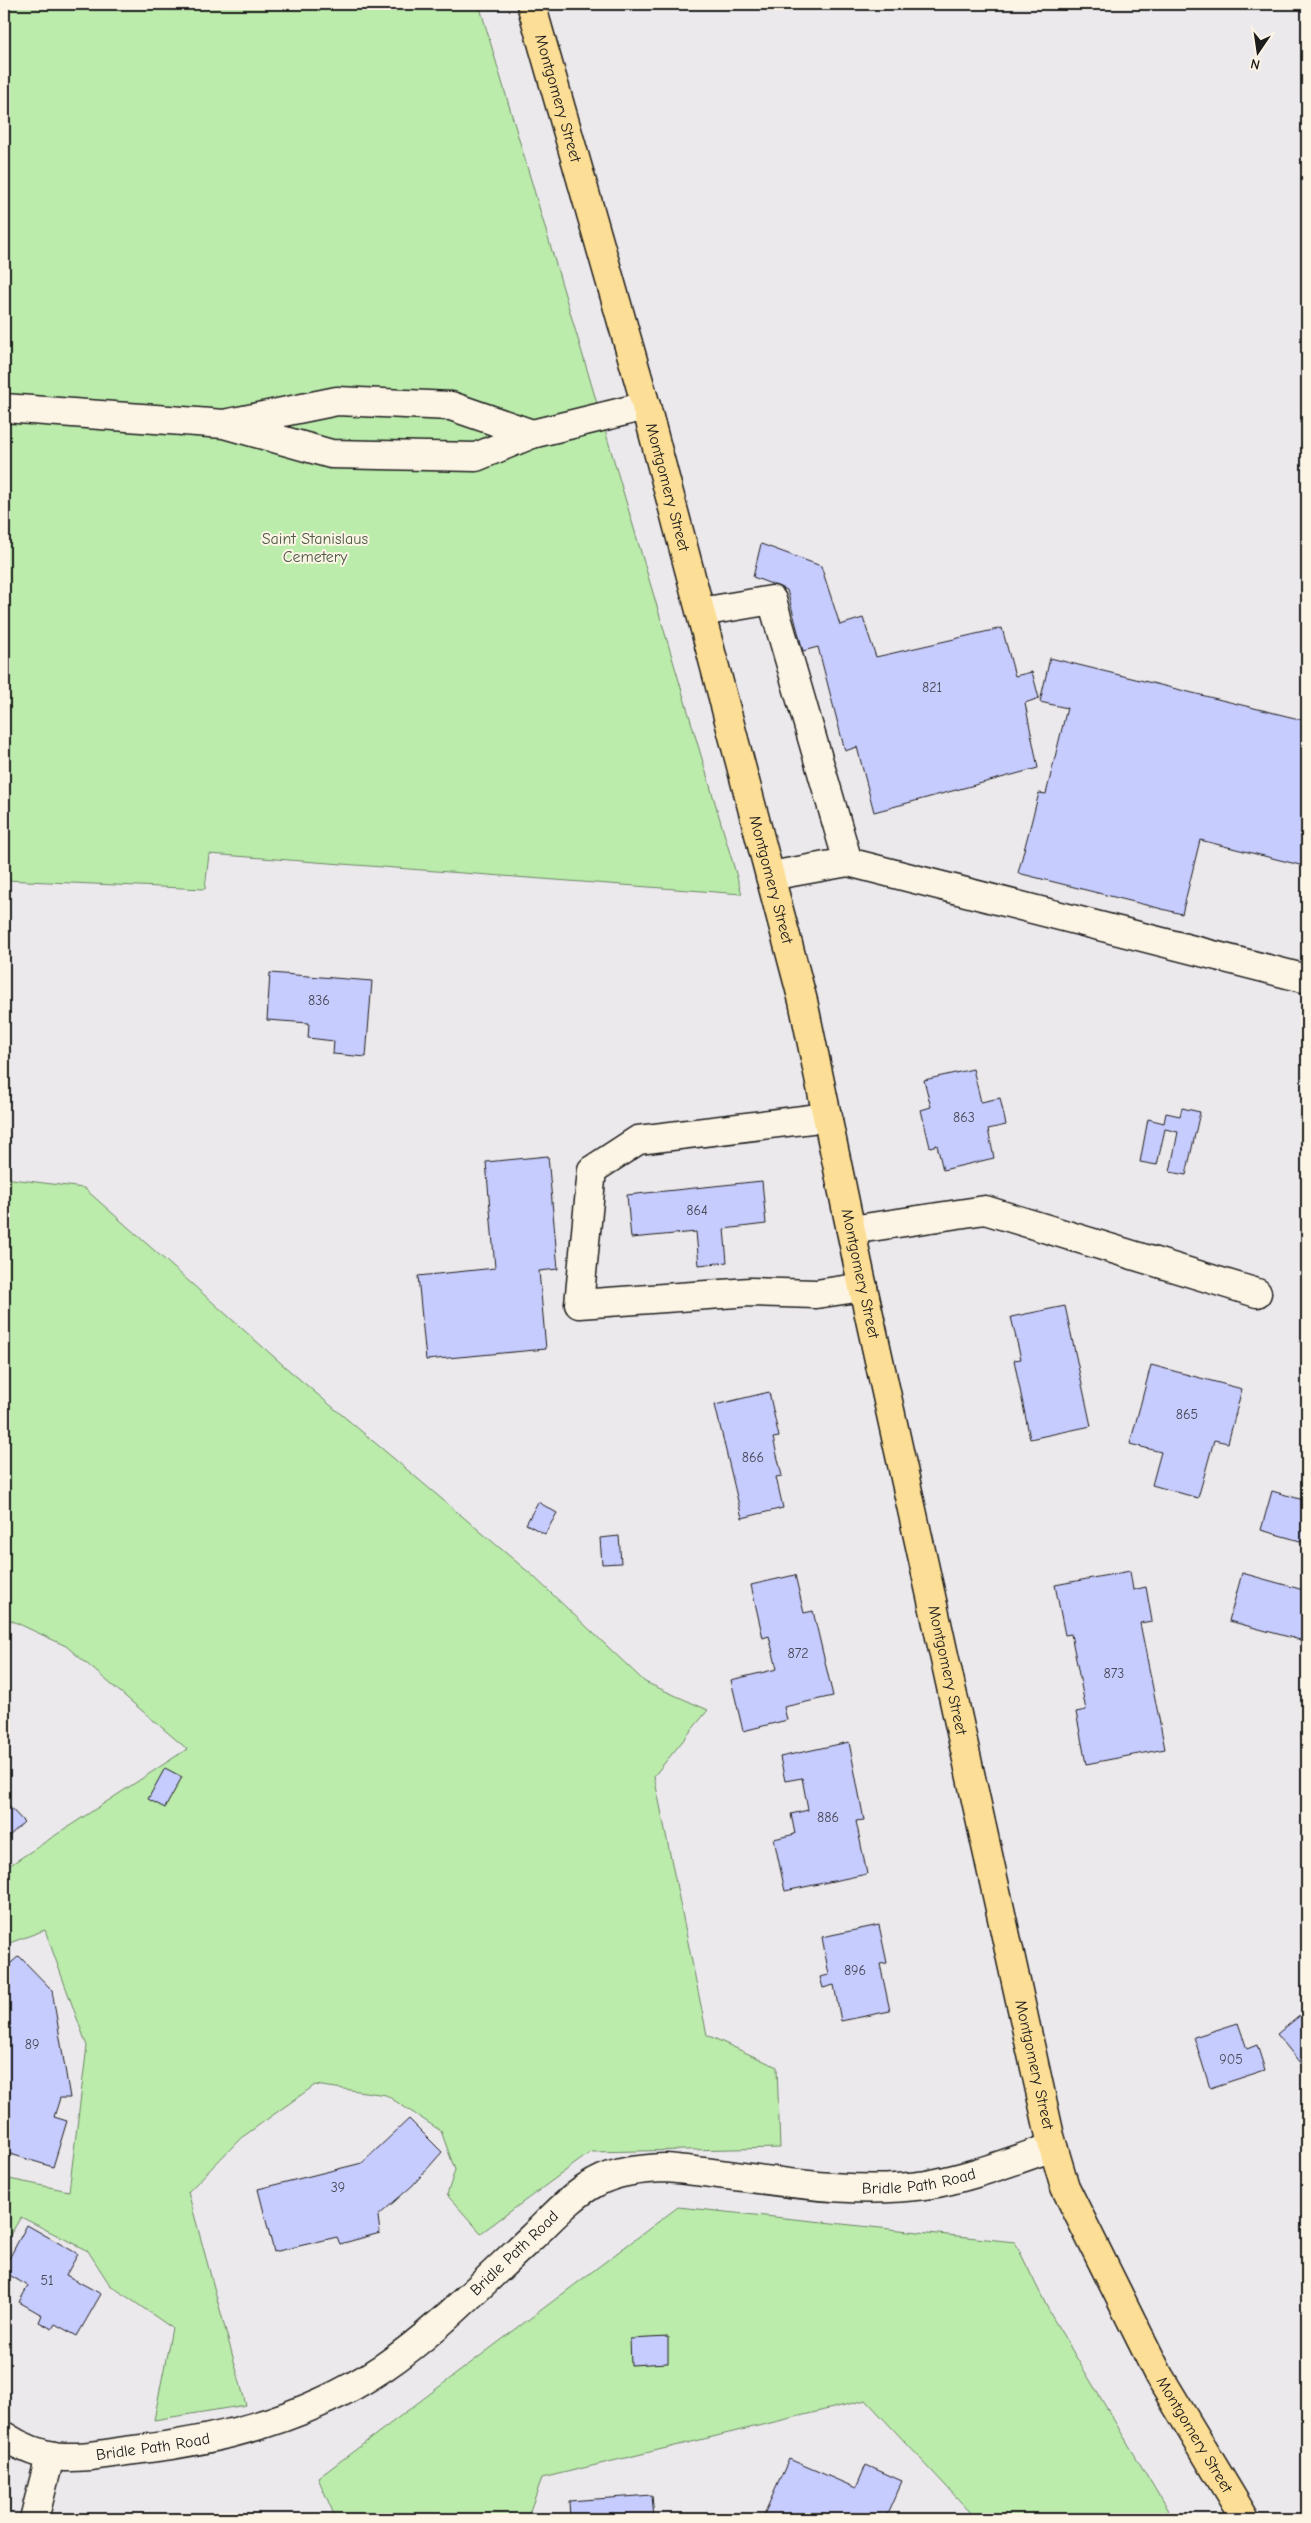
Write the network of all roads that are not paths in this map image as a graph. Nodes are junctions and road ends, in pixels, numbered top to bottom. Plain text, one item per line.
1 (531, 4) edge
2 (646, 406) junction
3 (4, 408) edge
4 (224, 424) junction
5 (532, 434) junction
6 (701, 612) junction
7 (848, 862) junction
8 (770, 876) junction
9 (1307, 979) edge
10 (828, 1117) junction
11 (851, 1230) junction
12 (863, 1287) junction
13 (1256, 1293) dead end
14 (1053, 2147) junction
15 (4, 2436) edge
16 (50, 2457) junction
17 (34, 2519) edge
18 (1245, 2519) edge

1 - 2 main road, Montgomery Street
2 - 5 street
2 - 6 main road, Montgomery Street
3 - 4 street
4 - 5 street
4 - 5 street
6 - 7 street
6 - 8 main road, Montgomery Street
7 - 8 street
7 - 9 street
8 - 10 main road, Montgomery Street
10 - 11 main road, Montgomery Street
10 - 12 street
11 - 12 main road, Montgomery Street
11 - 13 street
12 - 14 main road, Montgomery Street
14 - 16 street, Bridle Path Road
14 - 18 main road, Montgomery Street
15 - 16 street, Bridle Path Road
16 - 17 street

